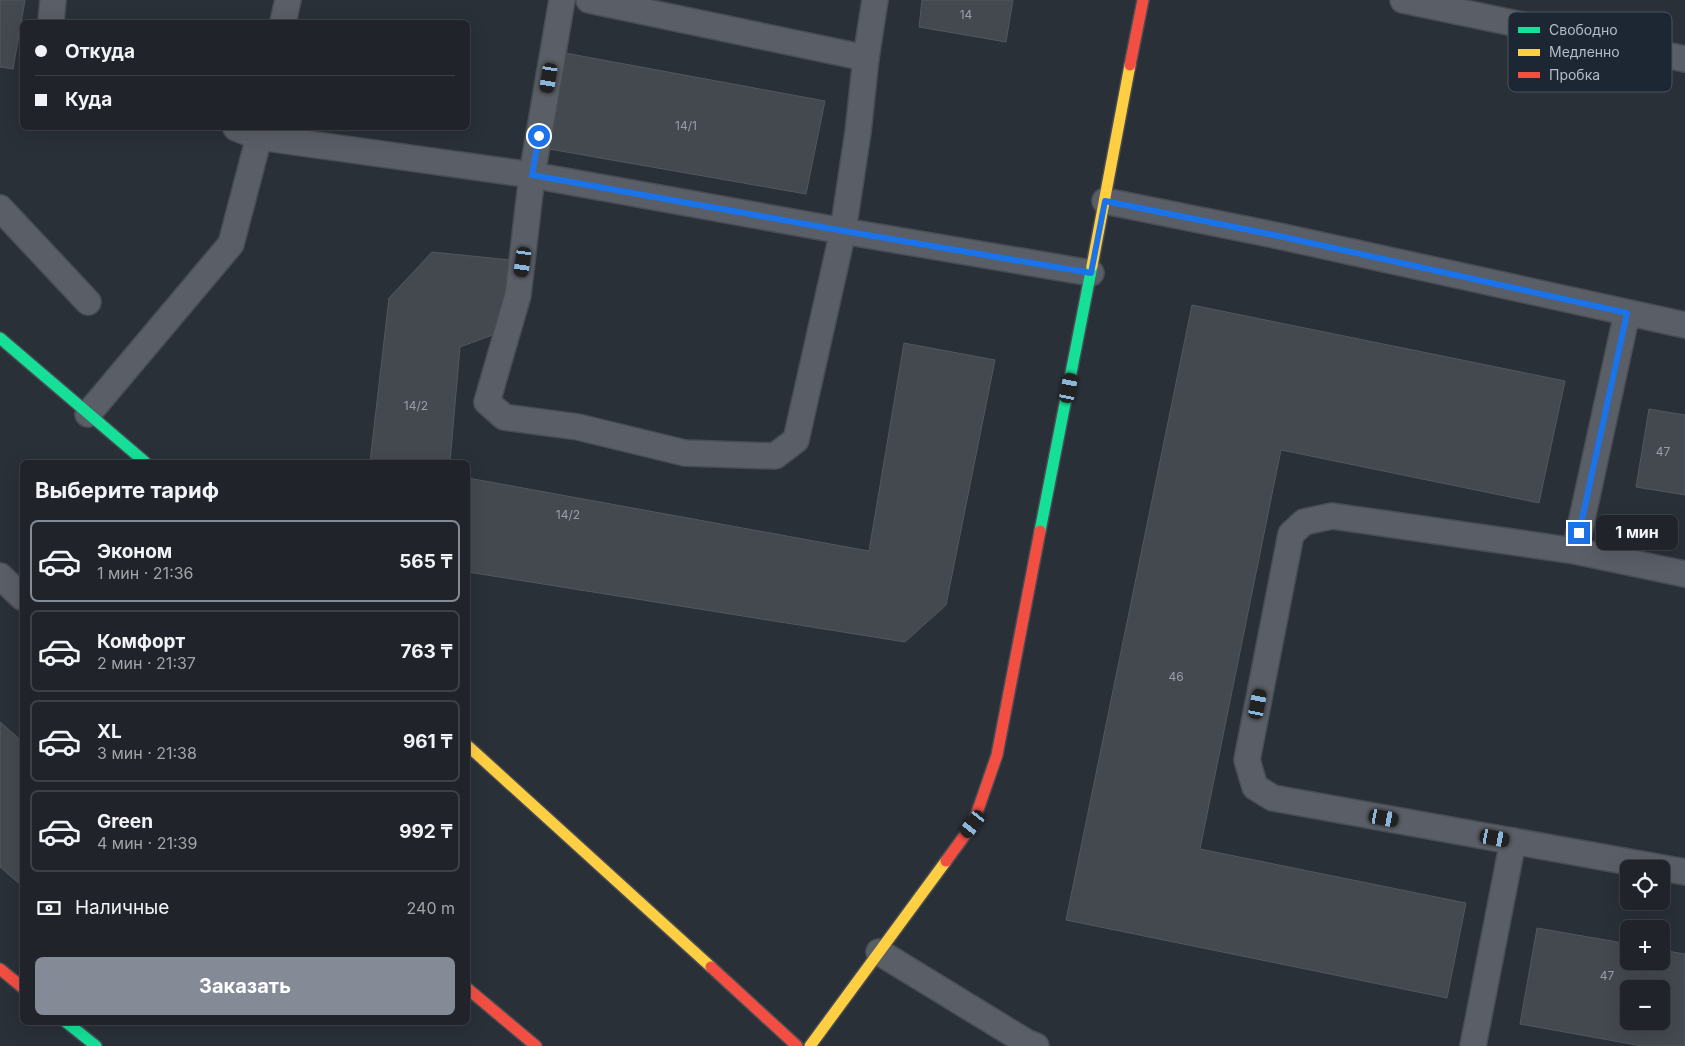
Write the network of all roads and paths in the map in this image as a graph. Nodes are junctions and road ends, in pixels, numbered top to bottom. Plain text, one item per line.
1 (53, 0) edge
2 (288, 0) edge
3 (562, 0) edge
4 (588, 0) edge
5 (876, 0) edge
6 (1143, 0) edge
7 (1403, 0) edge
8 (51, 20) edge
9 (283, 20) edge
10 (1508, 22) edge
11 (1672, 56) edge
12 (866, 58) junction
13 (1685, 59) edge
14 (260, 132) edge
15 (532, 175) junction
16 (1105, 201) junction
17 (0, 208) edge
18 (844, 231) junction
19 (1091, 273) junction
20 (88, 302) dead end
21 (1627, 313) junction
22 (1685, 325) edge
23 (0, 338) edge
24 (88, 414) junction
25 (143, 460) edge
26 (1575, 551) junction
27 (1685, 574) edge
28 (0, 576) edge
29 (20, 595) edge
30 (470, 748) edge
31 (1513, 841) junction
32 (1685, 872) edge
33 (879, 952) junction
34 (0, 969) edge
35 (20, 985) edge
36 (470, 991) edge
37 (70, 1025) edge
38 (96, 1046) edge
39 (536, 1046) edge
40 (797, 1046) edge
41 (810, 1046) edge
42 (1036, 1046) edge
43 (1473, 1046) edge

1 - 8 lane
2 - 9 lane
3 - 15 lane
4 - 12 lane
5 - 12 lane
6 - 16 street
7 - 10 lane
11 - 13 lane
12 - 18 lane
14 - 15 lane
14 - 24 lane
15 - 18 lane
15 - 18 lane
16 - 19 street
16 - 21 lane
17 - 20 lane
18 - 19 lane
19 - 33 street
21 - 22 lane
21 - 26 lane
23 - 24 street
24 - 25 street
26 - 27 lane
26 - 31 lane
28 - 29 lane
30 - 40 street
31 - 32 lane
31 - 43 lane
33 - 41 street
33 - 42 lane
34 - 35 street
36 - 39 street
37 - 38 street

